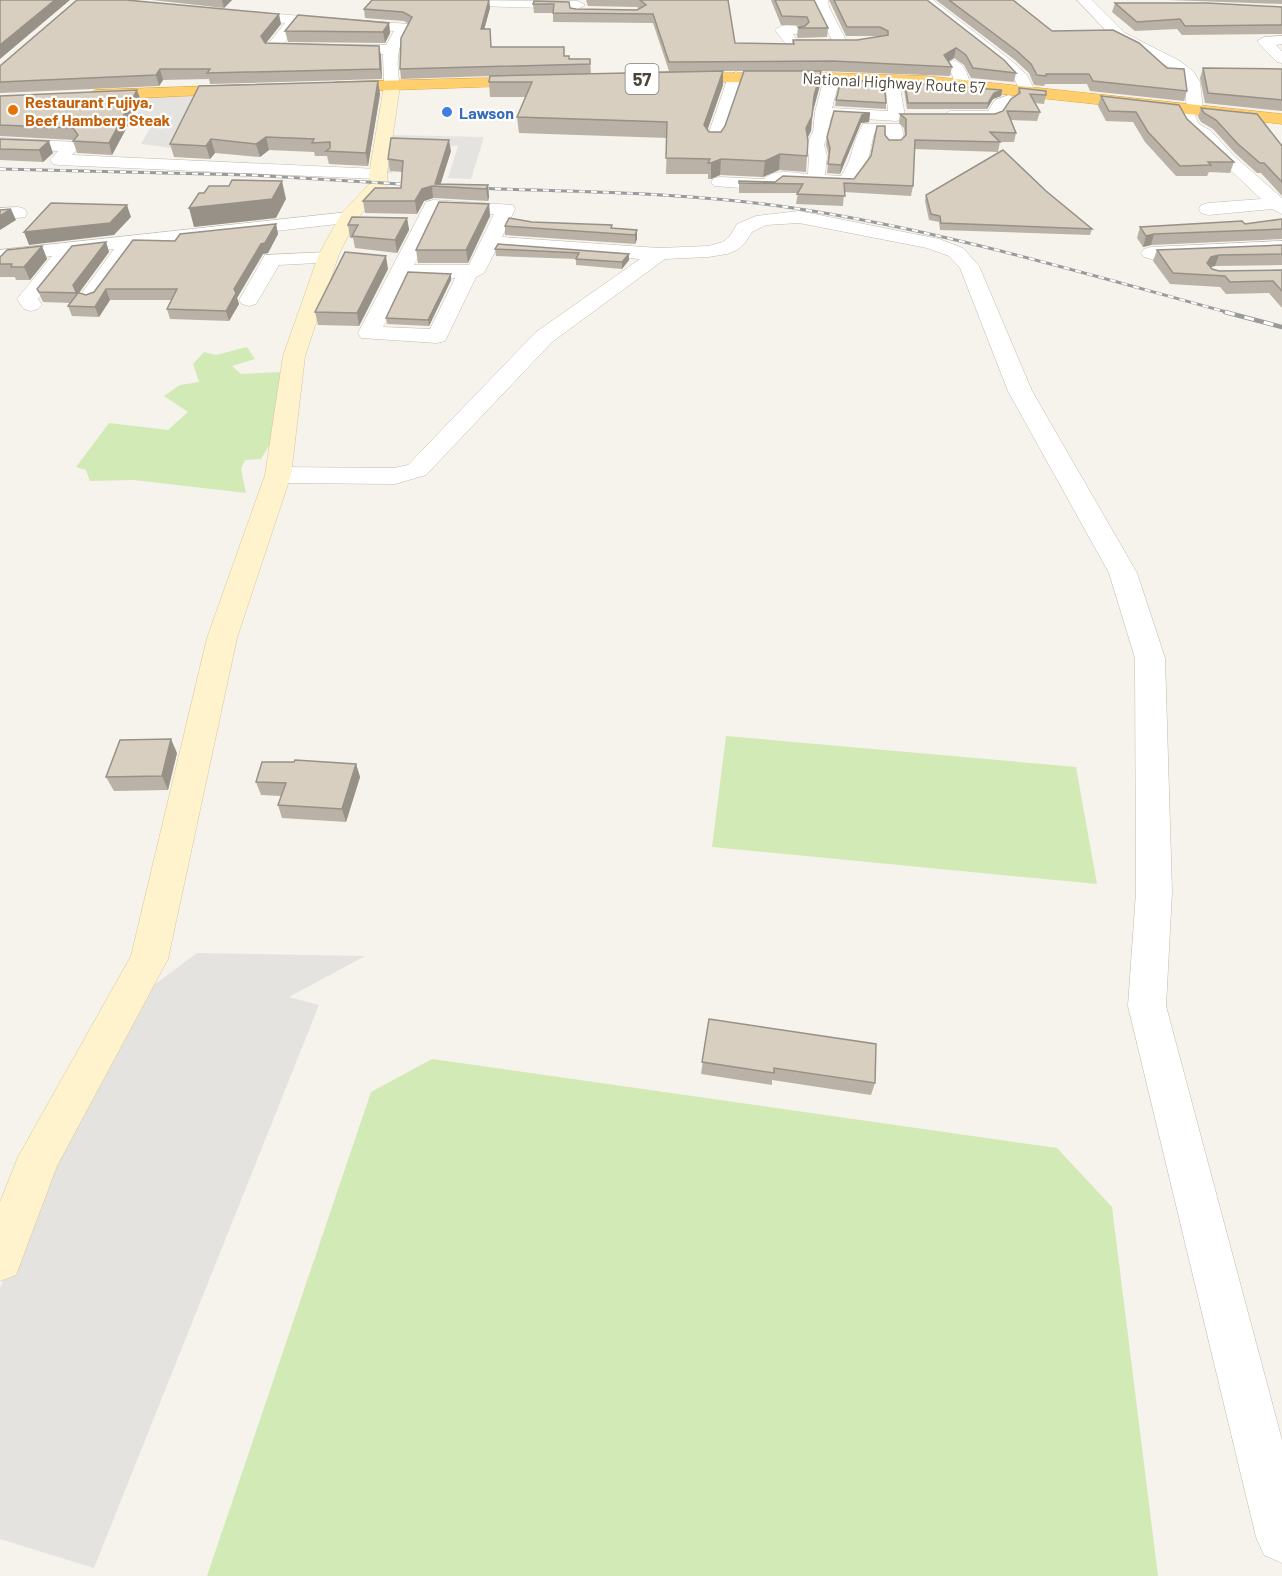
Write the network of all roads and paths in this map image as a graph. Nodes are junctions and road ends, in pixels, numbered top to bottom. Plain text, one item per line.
1 (427, 0) edge
2 (821, 0) edge
3 (924, 0) edge
4 (579, 2) edge
5 (1088, 3) edge
6 (1112, 6) dead end
7 (595, 13) edge
8 (225, 14) edge
9 (295, 19) junction
10 (334, 22) junction
11 (375, 25) junction
12 (1282, 40) edge
13 (861, 43) edge
14 (841, 44) junction
15 (318, 48) junction
16 (360, 49) junction
17 (391, 50) junction
18 (793, 55) junction
19 (1282, 59) edge
20 (953, 64) edge
21 (736, 77) junction
22 (662, 78) edge
23 (832, 78) junction
24 (893, 79) junction
25 (547, 81) edge
26 (962, 84) junction
27 (392, 86) junction
28 (321, 88) edge
29 (262, 89) edge
30 (1027, 91) junction
31 (82, 96) edge
32 (1009, 100) edge
33 (1195, 109) junction
34 (823, 112) junction
35 (897, 116) junction
36 (1282, 118) edge
37 (821, 132) junction
38 (1205, 135) junction
39 (864, 136) junction
40 (714, 141) edge
41 (0, 143) edge
42 (894, 143) edge
43 (378, 174) junction
44 (816, 180) junction
45 (720, 182) dead end
46 (1280, 203) edge
47 (1208, 209) dead end
48 (355, 220) junction
49 (403, 222) edge
50 (425, 222) junction
51 (20, 234) dead end
52 (130, 242) junction
53 (490, 242) junction
54 (1282, 247) edge
55 (68, 249) junction
56 (1151, 253) dead end
57 (659, 254) junction
58 (23, 255) junction
59 (0, 256) edge
60 (336, 256) junction
61 (383, 260) edge
62 (403, 266) junction
63 (468, 273) junction
64 (89, 297) edge
65 (249, 300) dead end
66 (31, 305) dead end
67 (278, 475) junction
68 (0, 1259) edge
69 (1282, 1537) edge

1 - 4 street
2 - 14 street
3 - 30 street
4 - 7 street
5 - 6 street
5 - 33 street
8 - 9 street
9 - 10 street
9 - 15 street
10 - 11 street
10 - 15 street
11 - 16 street
11 - 17 street
12 - 19 street
13 - 14 street
14 - 18 street
15 - 16 street
16 - 17 street
17 - 27 street
18 - 21 highway, National Highway Route 57 / 57
18 - 23 highway, National Highway Route 57 / 57
20 - 26 street
21 - 22 highway, National Highway Route 57 / 57
21 - 40 street
23 - 24 highway, National Highway Route 57 / 57
23 - 34 street
24 - 26 highway, National Highway Route 57 / 57
24 - 35 street
25 - 27 highway
26 - 30 highway, National Highway Route 57 / 57
27 - 28 highway
27 - 43 street
29 - 31 highway
30 - 33 highway, National Highway Route 57 / 57
32 - 35 street
33 - 36 highway, National Highway Route 57 / 57
33 - 38 street
34 - 35 street
34 - 37 street
37 - 39 street
37 - 44 street
38 - 46 street
38 - 46 street
39 - 42 street
39 - 44 street
41 - 43 street
43 - 48 street
44 - 45 street
46 - 47 street
48 - 52 street
48 - 60 street
49 - 50 street
50 - 53 street
50 - 62 street
51 - 58 street
52 - 55 street
52 - 64 street
53 - 57 street
53 - 63 street
54 - 56 street
55 - 58 street
55 - 66 street
57 - 67 street
57 - 69 street
58 - 59 street
60 - 65 street
60 - 67 street
61 - 62 street
62 - 63 street
62 - 63 street
67 - 68 street

